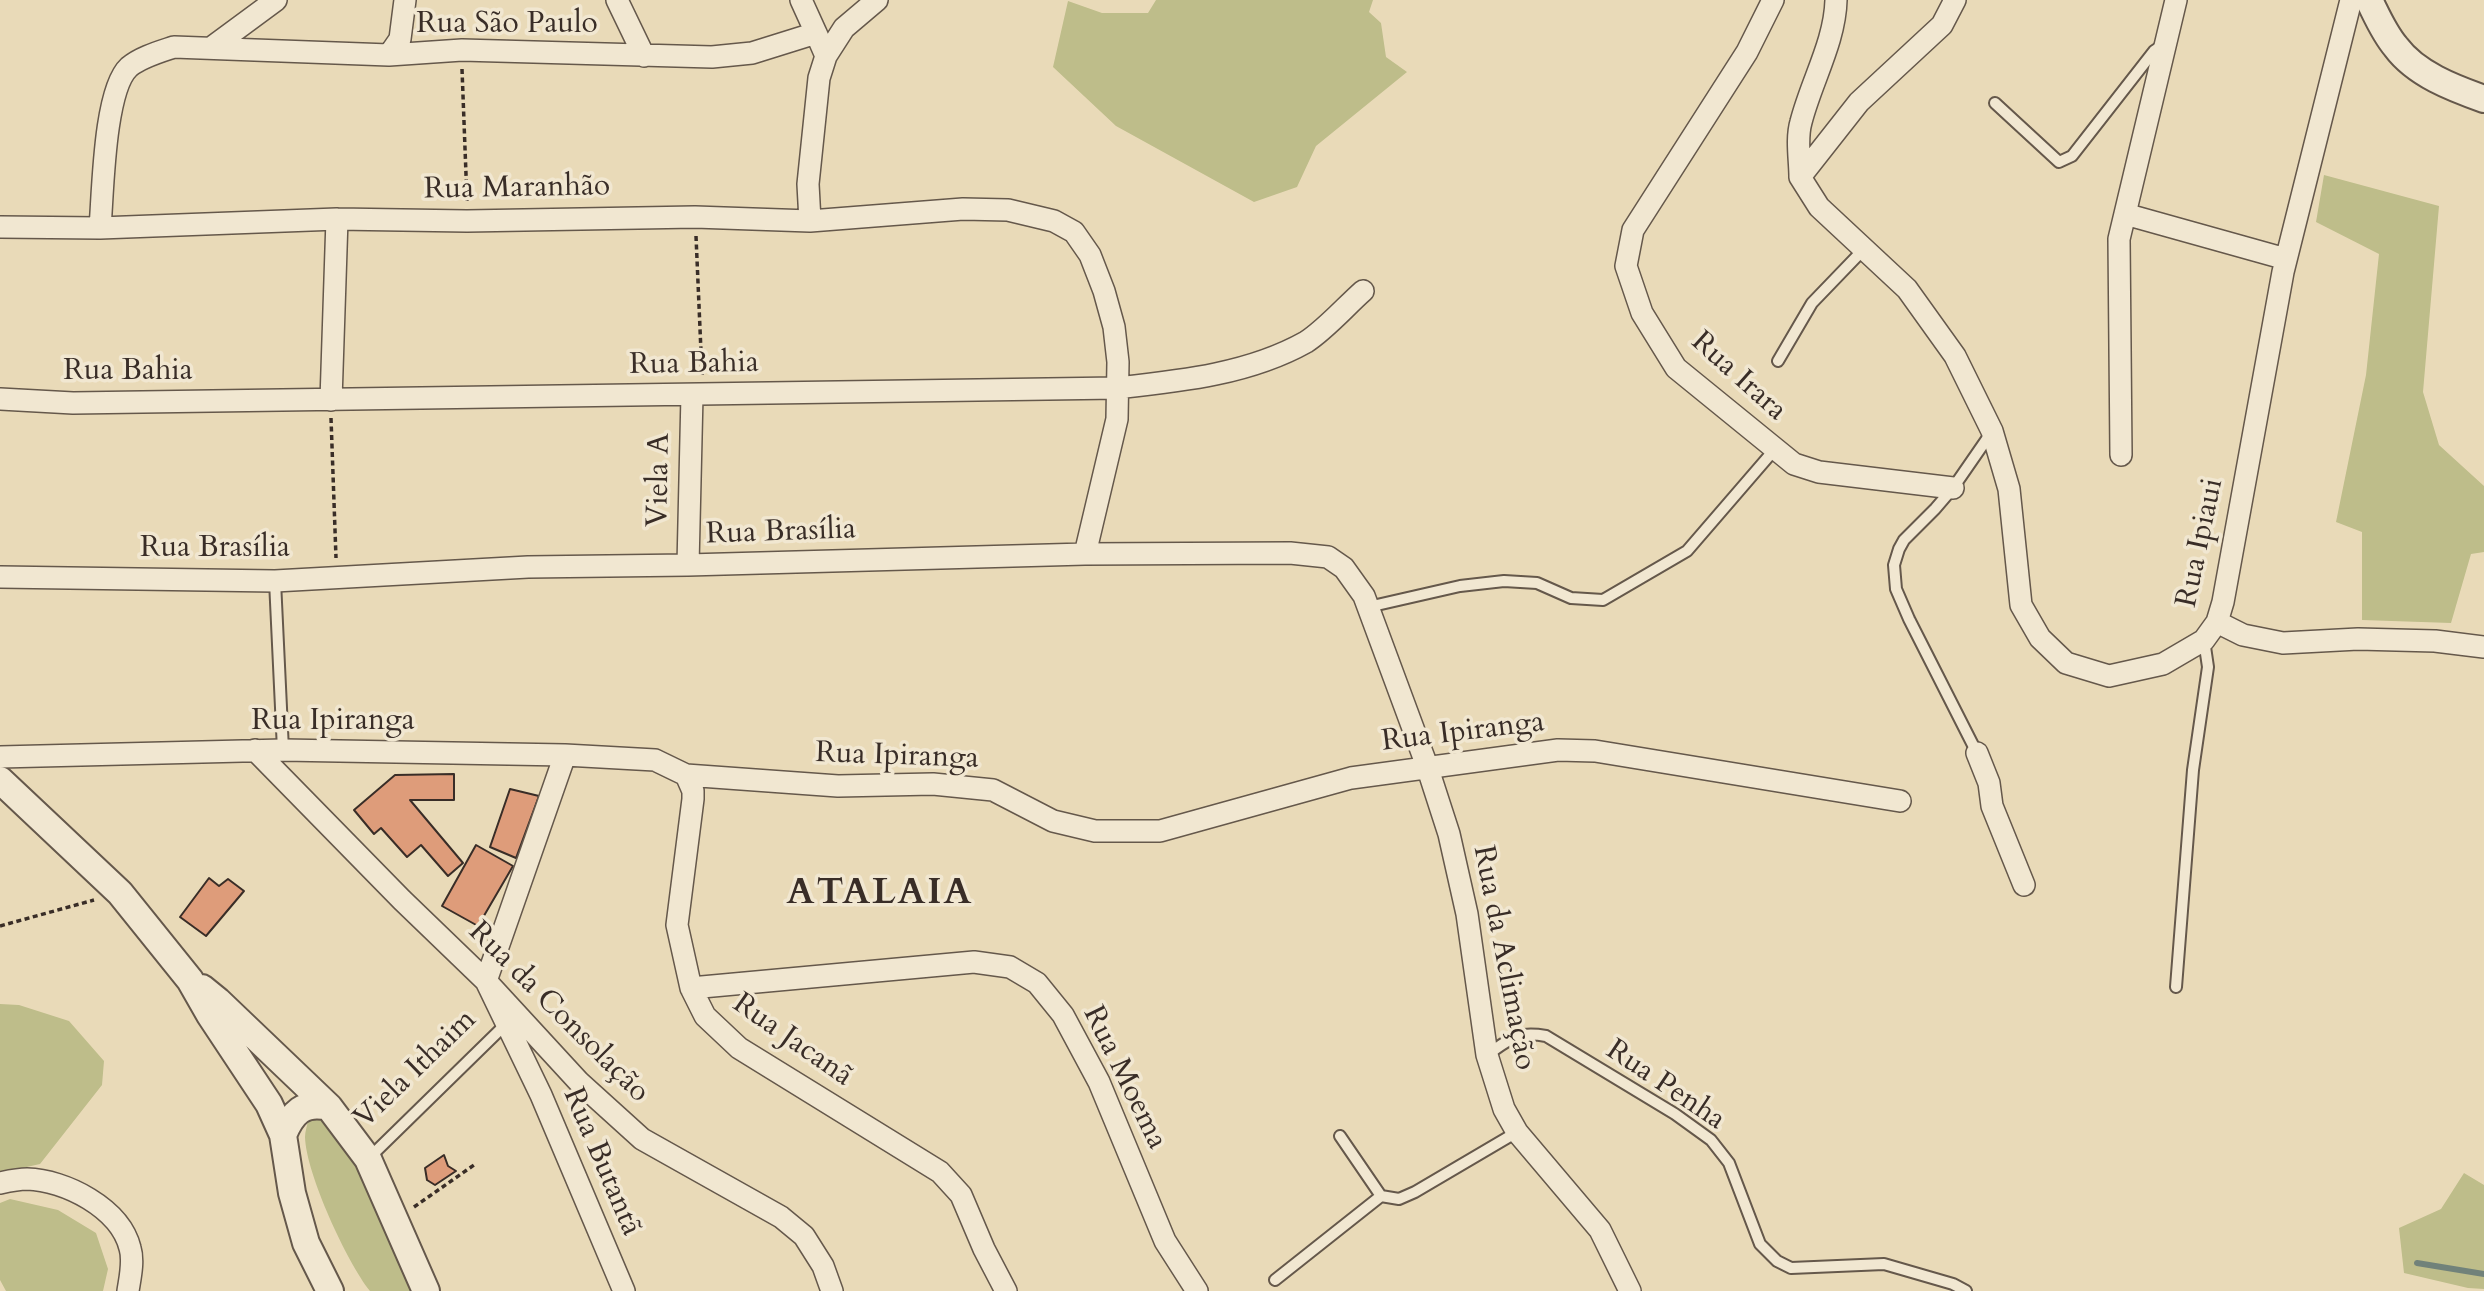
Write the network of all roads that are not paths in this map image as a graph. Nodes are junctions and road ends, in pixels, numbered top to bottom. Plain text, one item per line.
1 (276, 0) edge
2 (405, 0) edge
3 (617, 0) edge
4 (801, 0) edge
5 (877, 0) edge
6 (1773, 0) edge
7 (1836, 0) edge
8 (1955, 0) edge
9 (2176, 0) edge
10 (2354, 1) edge
11 (816, 33) junction
12 (2165, 44) junction
13 (211, 48) junction
14 (389, 55) junction
15 (644, 56) junction
16 (826, 56) junction
17 (2484, 99) edge
18 (1995, 103) dead end
19 (1800, 177) junction
20 (2125, 214) junction
21 (337, 219) junction
22 (810, 221) junction
23 (0, 227) edge
24 (100, 228) junction
25 (1864, 248) junction
26 (2286, 258) junction
27 (1363, 291) dead end
28 (1778, 361) dead end
29 (1117, 388) junction
30 (697, 395) junction
31 (0, 399) edge
32 (331, 400) junction
33 (1992, 431) junction
34 (1775, 450) junction
35 (2121, 455) dead end
36 (1953, 488) junction
37 (1085, 554) junction
38 (688, 565) junction
39 (0, 576) edge
40 (275, 581) junction
41 (1368, 607) junction
42 (2211, 631) junction
43 (2484, 647) edge
44 (256, 750) junction
45 (283, 750) junction
46 (1977, 753) joint
47 (565, 755) junction
48 (0, 757) edge
49 (1427, 766) junction
50 (686, 775) junction
51 (0, 780) edge
52 (1900, 801) dead end
53 (2024, 885) dead end
54 (190, 979) junction
55 (486, 981) junction
56 (2176, 987) dead end
57 (691, 988) junction
58 (506, 1024) junction
59 (1487, 1055) junction
60 (329, 1107) junction
61 (1517, 1132) junction
62 (283, 1135) junction
63 (1340, 1136) dead end
64 (368, 1159) junction
65 (0, 1183) edge
66 (1381, 1196) junction
67 (1275, 1280) dead end
68 (128, 1291) edge
69 (330, 1291) edge
70 (426, 1291) edge
71 (624, 1291) edge
72 (832, 1291) edge
73 (1006, 1291) edge
74 (1197, 1291) edge
75 (1630, 1291) edge
76 (1966, 1291) edge

1 - 13 street
2 - 14 street
3 - 15 street
4 - 11 street
5 - 16 street
6 - 34 street, Rua Irara
7 - 19 street
8 - 19 street
9 - 12 street
10 - 17 street
10 - 26 street, Rua Ipiaui
11 - 15 street, Rua São Paulo
11 - 16 street
12 - 18 lane
12 - 20 street
13 - 14 street, Rua São Paulo
13 - 24 street, Rua São Paulo
14 - 15 street, Rua São Paulo
16 - 22 street
19 - 25 street, Rua Ipiaui
20 - 26 street
20 - 35 street
21 - 22 street, Rua Maranhão
21 - 24 street, Rua Maranhão
21 - 32 street
22 - 29 street, Rua Maranhão
23 - 24 street, Rua Maranhão
25 - 28 lane
25 - 33 street, Rua Ipiaui
26 - 42 street, Rua Ipiaui
27 - 29 street, Rua Bahia
29 - 30 street, Rua Bahia
29 - 37 street, Rua Maranhão
30 - 32 street, Rua Bahia
30 - 38 street, Viela A
31 - 32 street, Rua Bahia
33 - 36 lane
33 - 42 street, Rua Ipiaui
34 - 36 street, Rua Irara
34 - 41 lane
36 - 46 lane
37 - 38 street, Rua Brasília
37 - 41 street, Rua Brasília
38 - 40 street, Rua Brasília
39 - 40 street, Rua Brasília
40 - 45 lane
41 - 49 street, Rua Brasília
42 - 43 street
42 - 56 lane
44 - 45 street, Rua Ipiranga
44 - 48 street, Rua Ipiranga
44 - 55 street, Rua da Consolação
45 - 47 street, Rua Ipiranga
46 - 53 street
47 - 50 street, Rua Ipiranga
47 - 55 street, Viela Ithaim
49 - 50 street, Rua Ipiranga
49 - 52 street, Rua Ipiranga
49 - 59 street, Rua da Aclimação
50 - 57 street, Rua Jacanã
51 - 54 street
54 - 60 street
54 - 62 street
55 - 58 street, Rua Butantã
55 - 72 street, Rua da Consolação
57 - 73 street, Rua Jacanã
57 - 74 street, Rua Moema
58 - 64 lane, Viela Ithaim
58 - 71 street, Rua Butantã
59 - 61 street, Rua da Aclimação
59 - 76 lane, Rua Penha
60 - 62 street
60 - 64 street
61 - 66 lane
61 - 75 street, Rua da Aclimação
62 - 69 street
63 - 66 lane
64 - 70 street
65 - 68 street
66 - 67 lane

